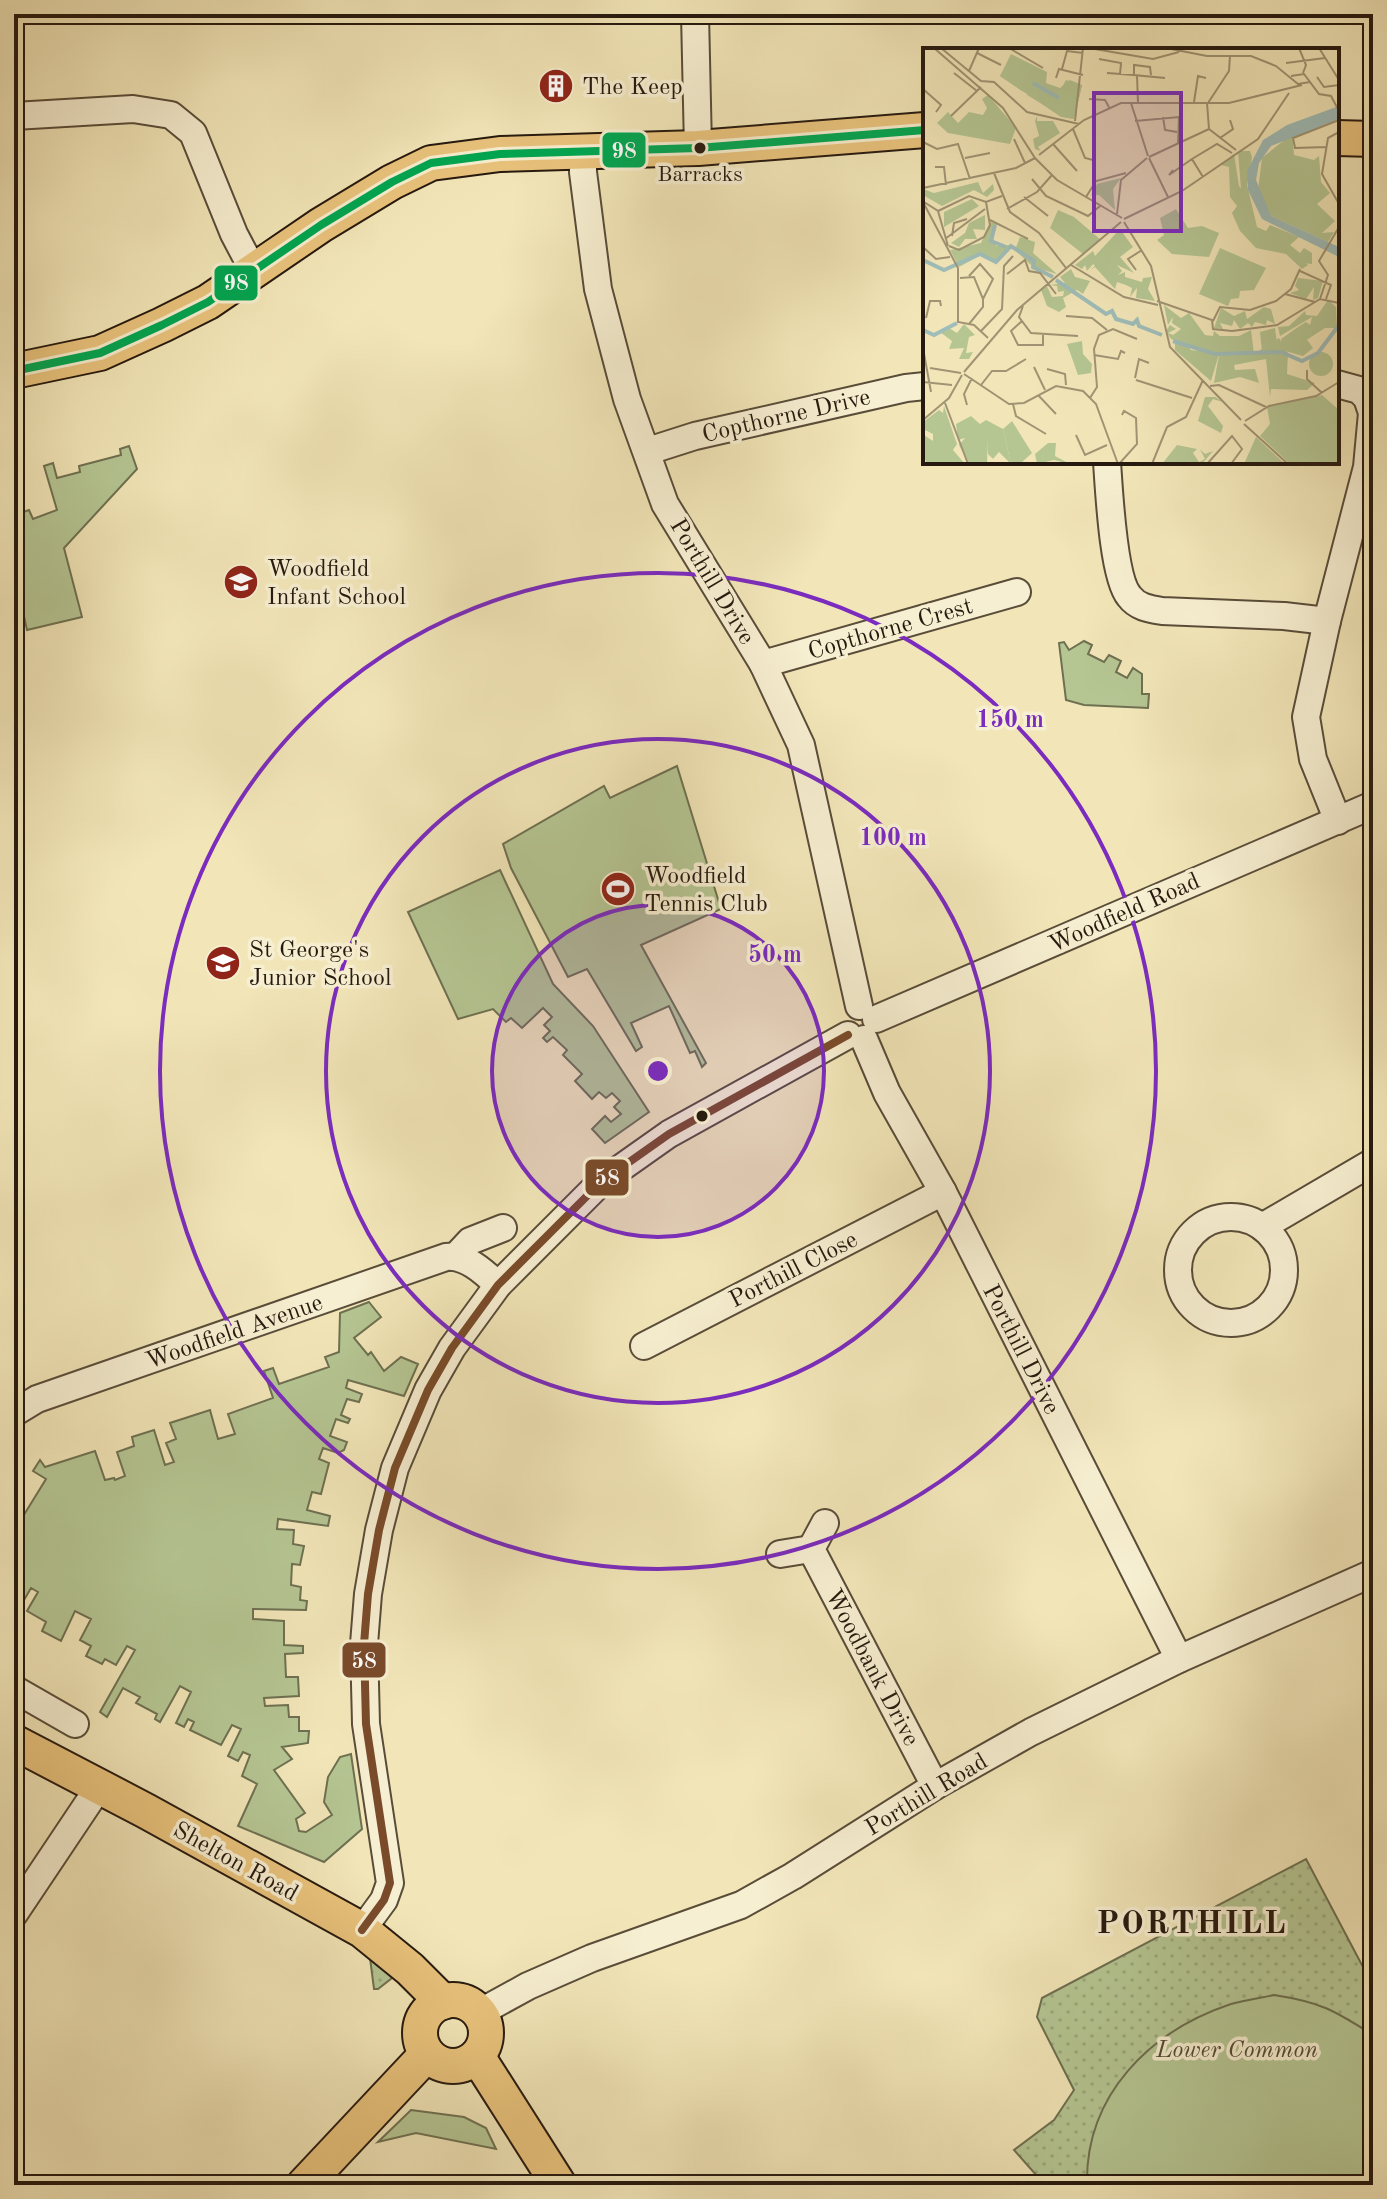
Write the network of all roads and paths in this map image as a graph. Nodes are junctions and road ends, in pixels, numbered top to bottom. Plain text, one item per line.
1 (695, 14) edge
2 (14, 116) edge
3 (923, 130) edge
4 (1339, 138) edge
5 (1373, 139) edge
6 (698, 148) junction
7 (583, 153) junction
8 (254, 272) junction
9 (14, 371) edge
10 (1339, 385) edge
11 (923, 386) edge
12 (648, 451) junction
13 (1107, 464) edge
14 (1017, 592) dead end
15 (1327, 621) junction
16 (763, 664) junction
17 (1373, 805) edge
18 (1338, 821) junction
19 (862, 1024) junction
20 (1373, 1162) edge
21 (943, 1192) junction
22 (1262, 1227) junction
23 (503, 1228) dead end
24 (456, 1256) junction
25 (498, 1285) junction
26 (644, 1346) dead end
27 (14, 1413) edge
28 (825, 1523) dead end
29 (811, 1549) junction
30 (780, 1554) dead end
31 (1373, 1573) edge
32 (1179, 1659) junction
33 (14, 1689) edge
34 (75, 1724) dead end
35 (14, 1742) edge
36 (935, 1786) junction
37 (99, 1787) junction
38 (14, 1914) edge
39 (362, 1930) junction
40 (443, 2002) junction
41 (479, 2013) junction
42 (427, 2054) junction
43 (477, 2056) junction
44 (304, 2185) edge
45 (559, 2185) edge

1 - 6 street
2 - 8 street
3 - 6 main road
4 - 5 main road
6 - 7 main road
7 - 8 main road
7 - 12 street, Porthill Drive
8 - 9 main road
10 - 15 street
11 - 12 street, Copthorne Drive
12 - 16 street, Porthill Drive
13 - 15 street
14 - 16 street, Copthorne Crest
15 - 18 street
16 - 19 street, Porthill Drive
17 - 18 street, Woodfield Road
18 - 19 street, Woodfield Road
19 - 21 street, Porthill Drive
19 - 25 street, Woodfield Road
20 - 22 street
21 - 26 street, Porthill Close
21 - 32 street, Porthill Drive
22 - 22 street
23 - 24 street, Woodfield Avenue
24 - 25 street
24 - 27 street, Woodfield Avenue
25 - 39 street, Woodfield Road
28 - 29 street
29 - 30 street
29 - 36 street, Woodbank Drive
31 - 32 street, Porthill Road
32 - 36 street, Porthill Road
33 - 34 street
35 - 37 main road, Shelton Road
36 - 41 street, Porthill Road
37 - 38 street
37 - 39 main road, Shelton Road
39 - 40 main road, Shelton Road
40 - 41 main road
40 - 42 main road
41 - 43 main road
42 - 43 main road
42 - 44 main road
43 - 45 main road

